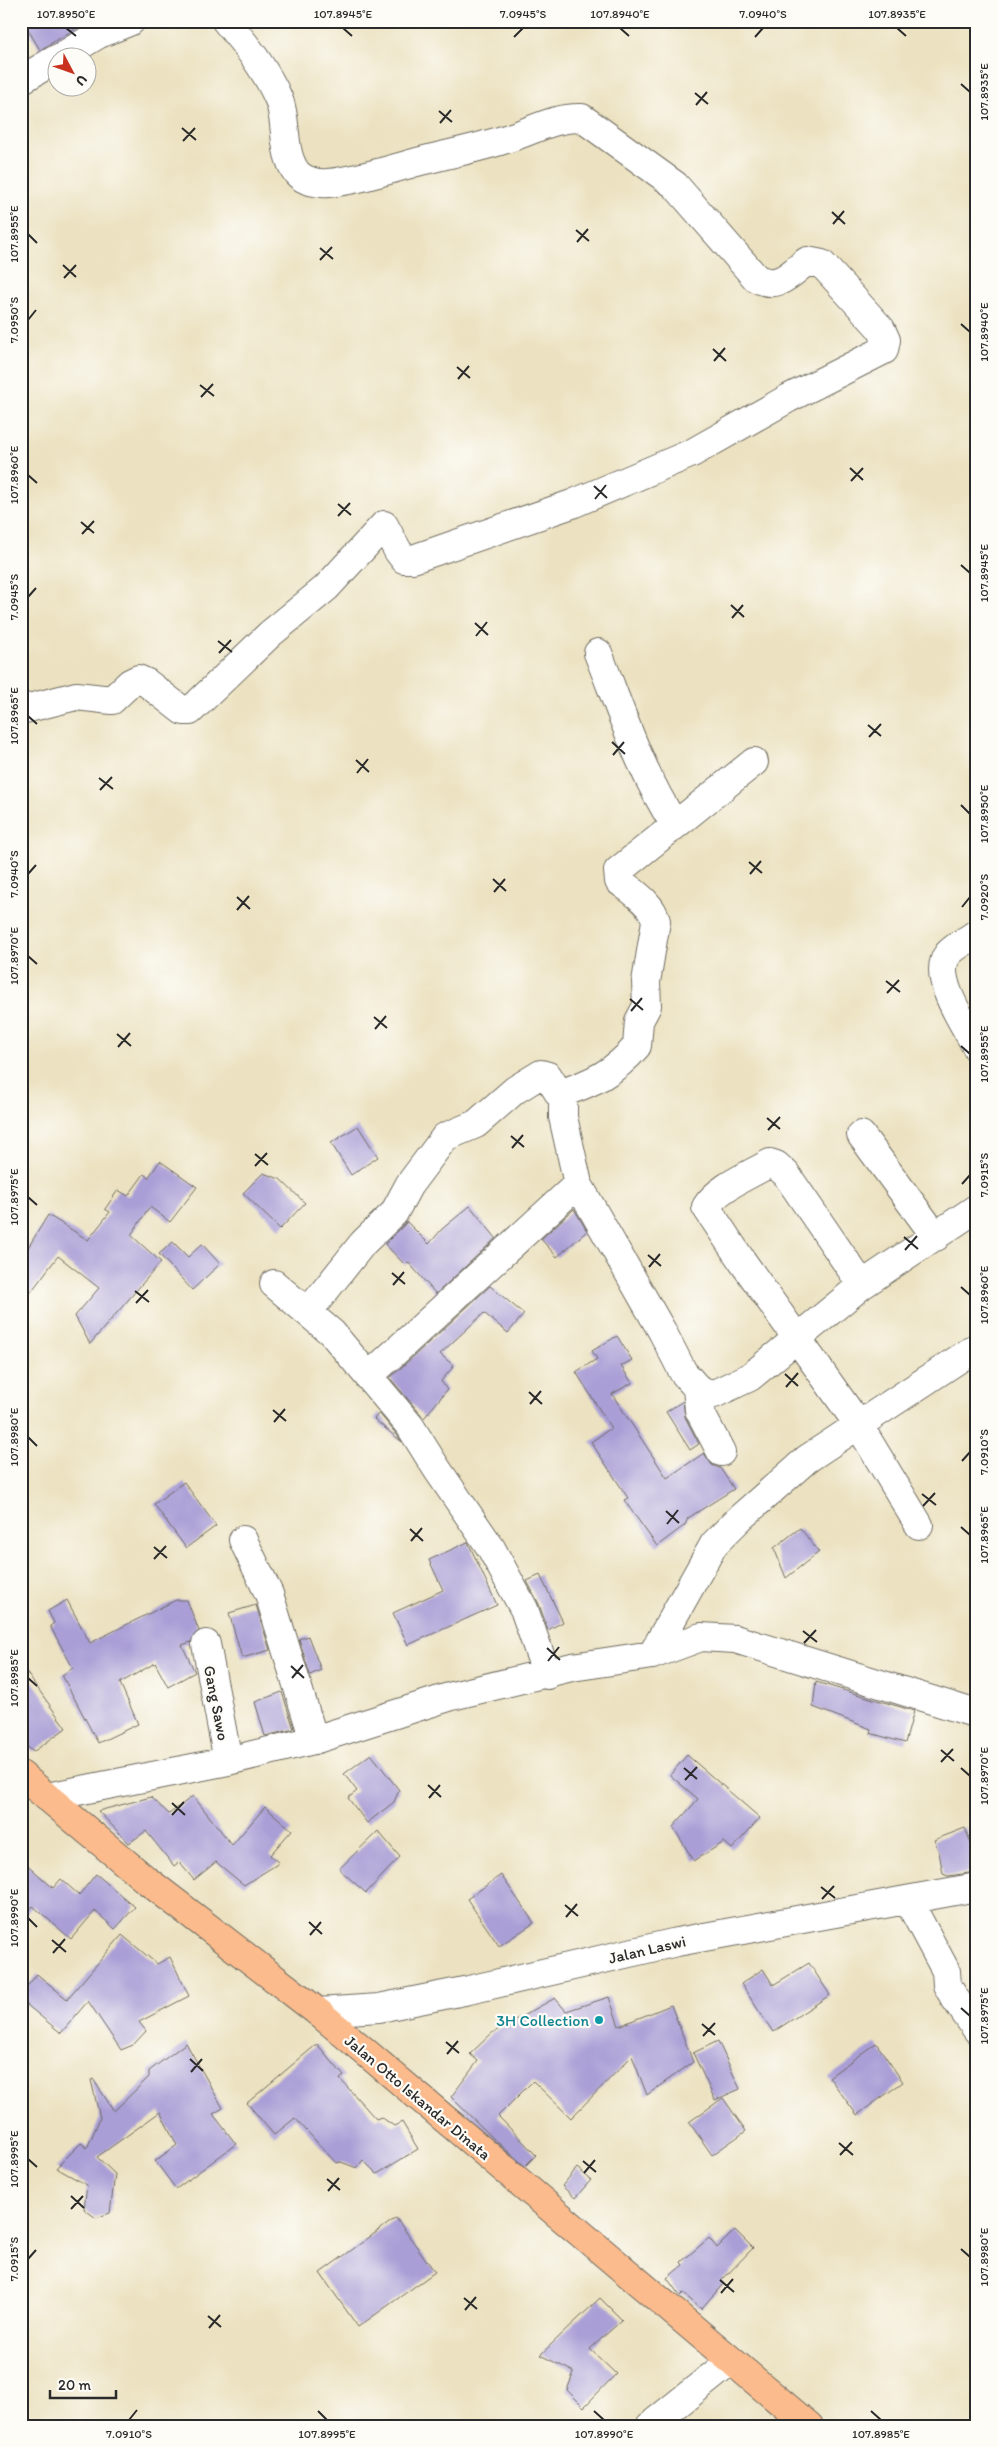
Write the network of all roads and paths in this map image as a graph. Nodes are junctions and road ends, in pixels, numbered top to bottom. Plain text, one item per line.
1 (131, 21) edge
2 (226, 21) edge
3 (75, 48) edge
4 (48, 64) edge
5 (21, 80) edge
6 (598, 653) dead end
7 (21, 710) edge
8 (754, 762) dead end
9 (675, 825) junction
10 (977, 933) edge
11 (977, 1048) edge
12 (562, 1104) junction
13 (861, 1135) dead end
14 (578, 1184) junction
15 (977, 1208) edge
16 (936, 1237) junction
17 (274, 1284) dead end
18 (862, 1285) junction
19 (308, 1312) junction
20 (797, 1337) junction
21 (977, 1347) edge
22 (370, 1375) junction
23 (697, 1388) junction
24 (858, 1424) junction
25 (721, 1452) dead end
26 (919, 1525) dead end
27 (243, 1540) dead end
28 (206, 1644) dead end
29 (652, 1655) junction
30 (547, 1675) junction
31 (977, 1714) edge
32 (314, 1740) junction
33 (228, 1761) junction
34 (21, 1775) edge
35 (46, 1797) junction
36 (977, 1887) edge
37 (908, 1900) junction
38 (318, 2012) junction
39 (977, 2030) edge
40 (731, 2361) junction
41 (650, 2426) edge
42 (809, 2426) edge

1 - 3 street
2 - 7 street
4 - 5 street
6 - 9 street
8 - 9 street
9 - 12 street
10 - 11 street
12 - 14 street
12 - 19 street
13 - 16 street
14 - 22 street
14 - 23 street
15 - 16 street
16 - 18 street
17 - 19 street
18 - 20 street
18 - 20 street
19 - 22 street
20 - 23 street
20 - 24 street
21 - 24 street
22 - 30 street
23 - 25 street
24 - 26 street
24 - 29 street
27 - 32 street
28 - 33 street, Gang Sawo
29 - 30 street
29 - 31 street
30 - 32 street
32 - 33 street
33 - 35 street
34 - 35 main road, Jalan Otto Iskandar Dinata
35 - 38 main road, Jalan Otto Iskandar Dinata
36 - 37 street, Jalan Laswi
37 - 38 street, Jalan Laswi
37 - 39 street
38 - 40 main road, Jalan Otto Iskandar Dinata
40 - 41 street
40 - 42 main road, Jalan Otto Iskandar Dinata

